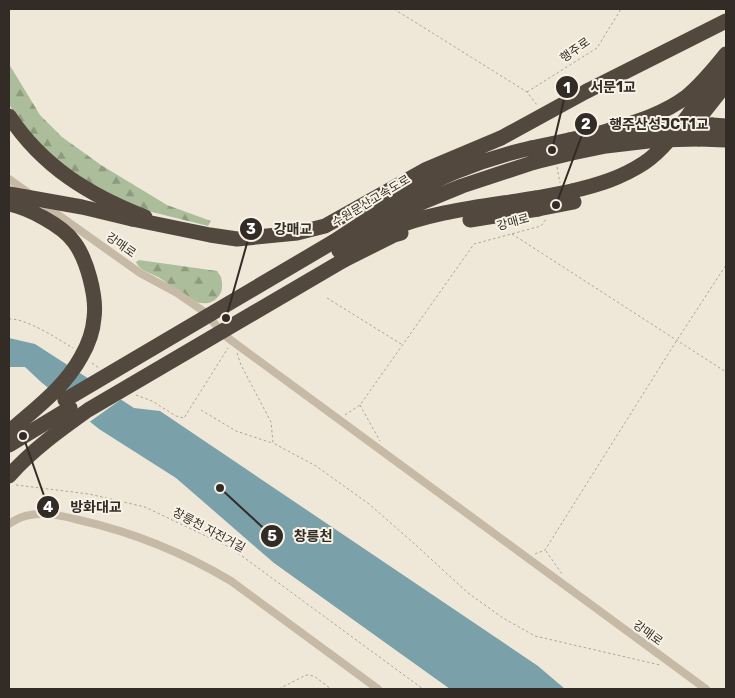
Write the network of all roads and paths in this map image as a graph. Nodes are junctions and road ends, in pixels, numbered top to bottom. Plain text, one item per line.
1 (394, 9) edge
2 (621, 9) edge
3 (726, 21) edge
4 (726, 54) edge
5 (726, 67) edge
6 (726, 84) edge
7 (527, 92) junction
8 (537, 106) dead end
9 (9, 116) edge
10 (719, 126) edge
11 (604, 132) junction
12 (726, 140) edge
13 (571, 146) junction
14 (556, 164) dead end
15 (9, 179) edge
16 (569, 193) junction
17 (9, 194) edge
18 (9, 204) edge
19 (540, 208) junction
20 (165, 225) junction
21 (512, 234) junction
22 (338, 251) junction
23 (726, 265) edge
24 (327, 298) dead end
25 (677, 340) junction
26 (232, 341) junction
27 (402, 345) junction
28 (726, 372) edge
29 (360, 404) junction
30 (201, 410) dead end
31 (339, 420) junction
32 (9, 436) edge
33 (381, 442) dead end
34 (273, 444) junction
35 (9, 476) edge
36 (9, 486) edge
37 (9, 524) edge
38 (545, 550) junction
39 (526, 558) junction
40 (566, 579) dead end
41 (659, 664) dead end
42 (279, 689) edge
43 (331, 689) edge
44 (378, 689) edge
45 (423, 689) edge
46 (706, 689) edge

1 - 7 path
2 - 7 path, 행주로
3 - 20 highway, bridge
4 - 11 highway
5 - 16 highway
6 - 16 highway
7 - 8 path
9 - 20 highway
10 - 11 highway, 수원문산고속도로, bridge
11 - 13 highway, 수원문산고속도로
12 - 13 highway, 수원문산고속도로, bridge
13 - 22 highway, 수원문산고속도로, bridge
14 - 16 path
15 - 26 street, 강매로
16 - 19 highway, bridge
17 - 20 highway, bridge
18 - 32 highway, bridge
19 - 21 path, 강매로
19 - 22 highway
21 - 25 path
21 - 27 path, 강매로
22 - 32 highway, 수원문산고속도로, bridge
22 - 35 highway, bridge
23 - 25 path
24 - 27 path
25 - 28 path
25 - 38 path
26 - 31 street, 강매로
26 - 34 path
27 - 29 path, 강매로
29 - 31 path, 강매로
29 - 33 path
30 - 34 path
31 - 39 street, 강매로
34 - 41 path
36 - 45 path, 창릉천 자전거길
37 - 44 street
38 - 39 path
38 - 40 path
39 - 46 street, 강매로
42 - 43 path

